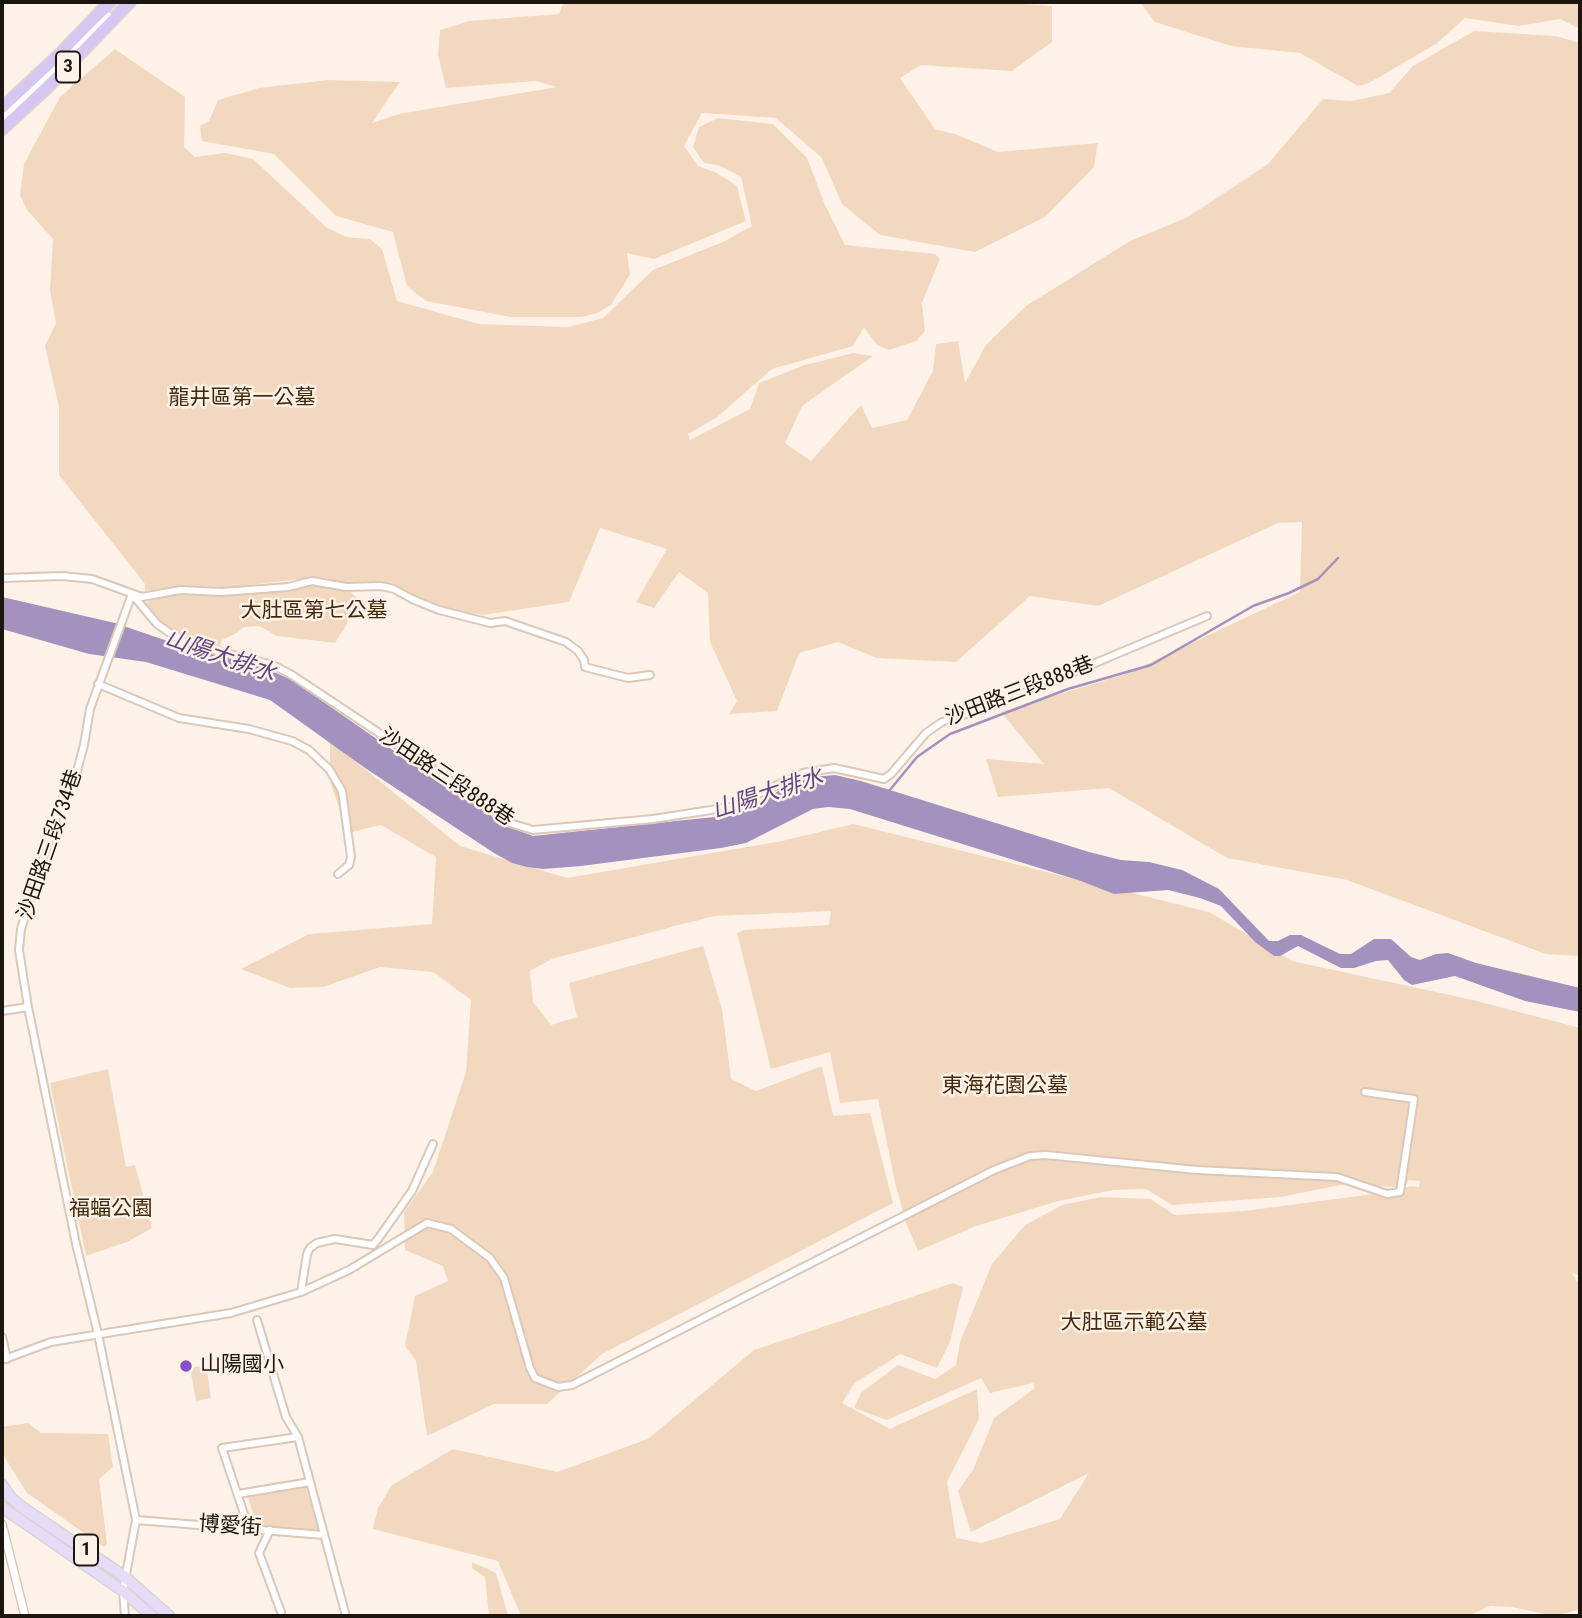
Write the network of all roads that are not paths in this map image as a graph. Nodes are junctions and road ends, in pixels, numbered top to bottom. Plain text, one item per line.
1 (110, 2) edge
2 (130, 2) edge
3 (108, 16) dead end
4 (2, 108) edge
5 (2, 118) edge
6 (2, 129) edge
7 (2, 578) edge
8 (132, 594) junction
9 (1207, 616) dead end
10 (650, 675) dead end
11 (98, 684) junction
12 (338, 874) dead end
13 (29, 1007) junction
14 (2, 1011) edge
15 (1365, 1092) dead end
16 (433, 1144) dead end
17 (301, 1292) junction
18 (257, 1320) dead end
19 (98, 1334) junction
20 (2, 1338) edge
21 (5, 1359) edge
22 (298, 1437) junction
23 (310, 1482) junction
24 (2, 1485) edge
25 (238, 1494) junction
26 (2, 1507) edge
27 (136, 1520) junction
28 (2, 1524) edge
29 (249, 1529) junction
30 (270, 1530) junction
31 (324, 1535) junction
32 (125, 1577) junction
33 (123, 1591) junction
34 (281, 1612) dead end
35 (25, 1616) edge
36 (125, 1616) edge
37 (152, 1616) edge
38 (169, 1616) edge
39 (346, 1616) edge

1 - 4 highway, 3
2 - 6 highway, 3
3 - 5 street
7 - 8 street, 沙田路三段888巷
8 - 9 street, 沙田路三段888巷
8 - 10 street
8 - 11 street, 沙田路三段734巷
11 - 12 street
11 - 13 street, 沙田路三段734巷
13 - 14 street
13 - 19 street, 沙田路三段734巷
15 - 17 street
16 - 17 street
17 - 19 street
18 - 22 street
19 - 21 street
19 - 27 street, 沙田路三段734巷
20 - 21 street
22 - 23 street
22 - 25 street
23 - 25 street
23 - 31 street
24 - 32 main road, 1
25 - 29 street
26 - 33 main road, 1
27 - 29 street, 博愛街
27 - 32 street
28 - 35 street
29 - 30 street, 博愛街
30 - 31 street, 博愛街
30 - 34 street
31 - 39 street
32 - 33 street
32 - 38 main road, 1
33 - 36 street
33 - 37 main road, 1

